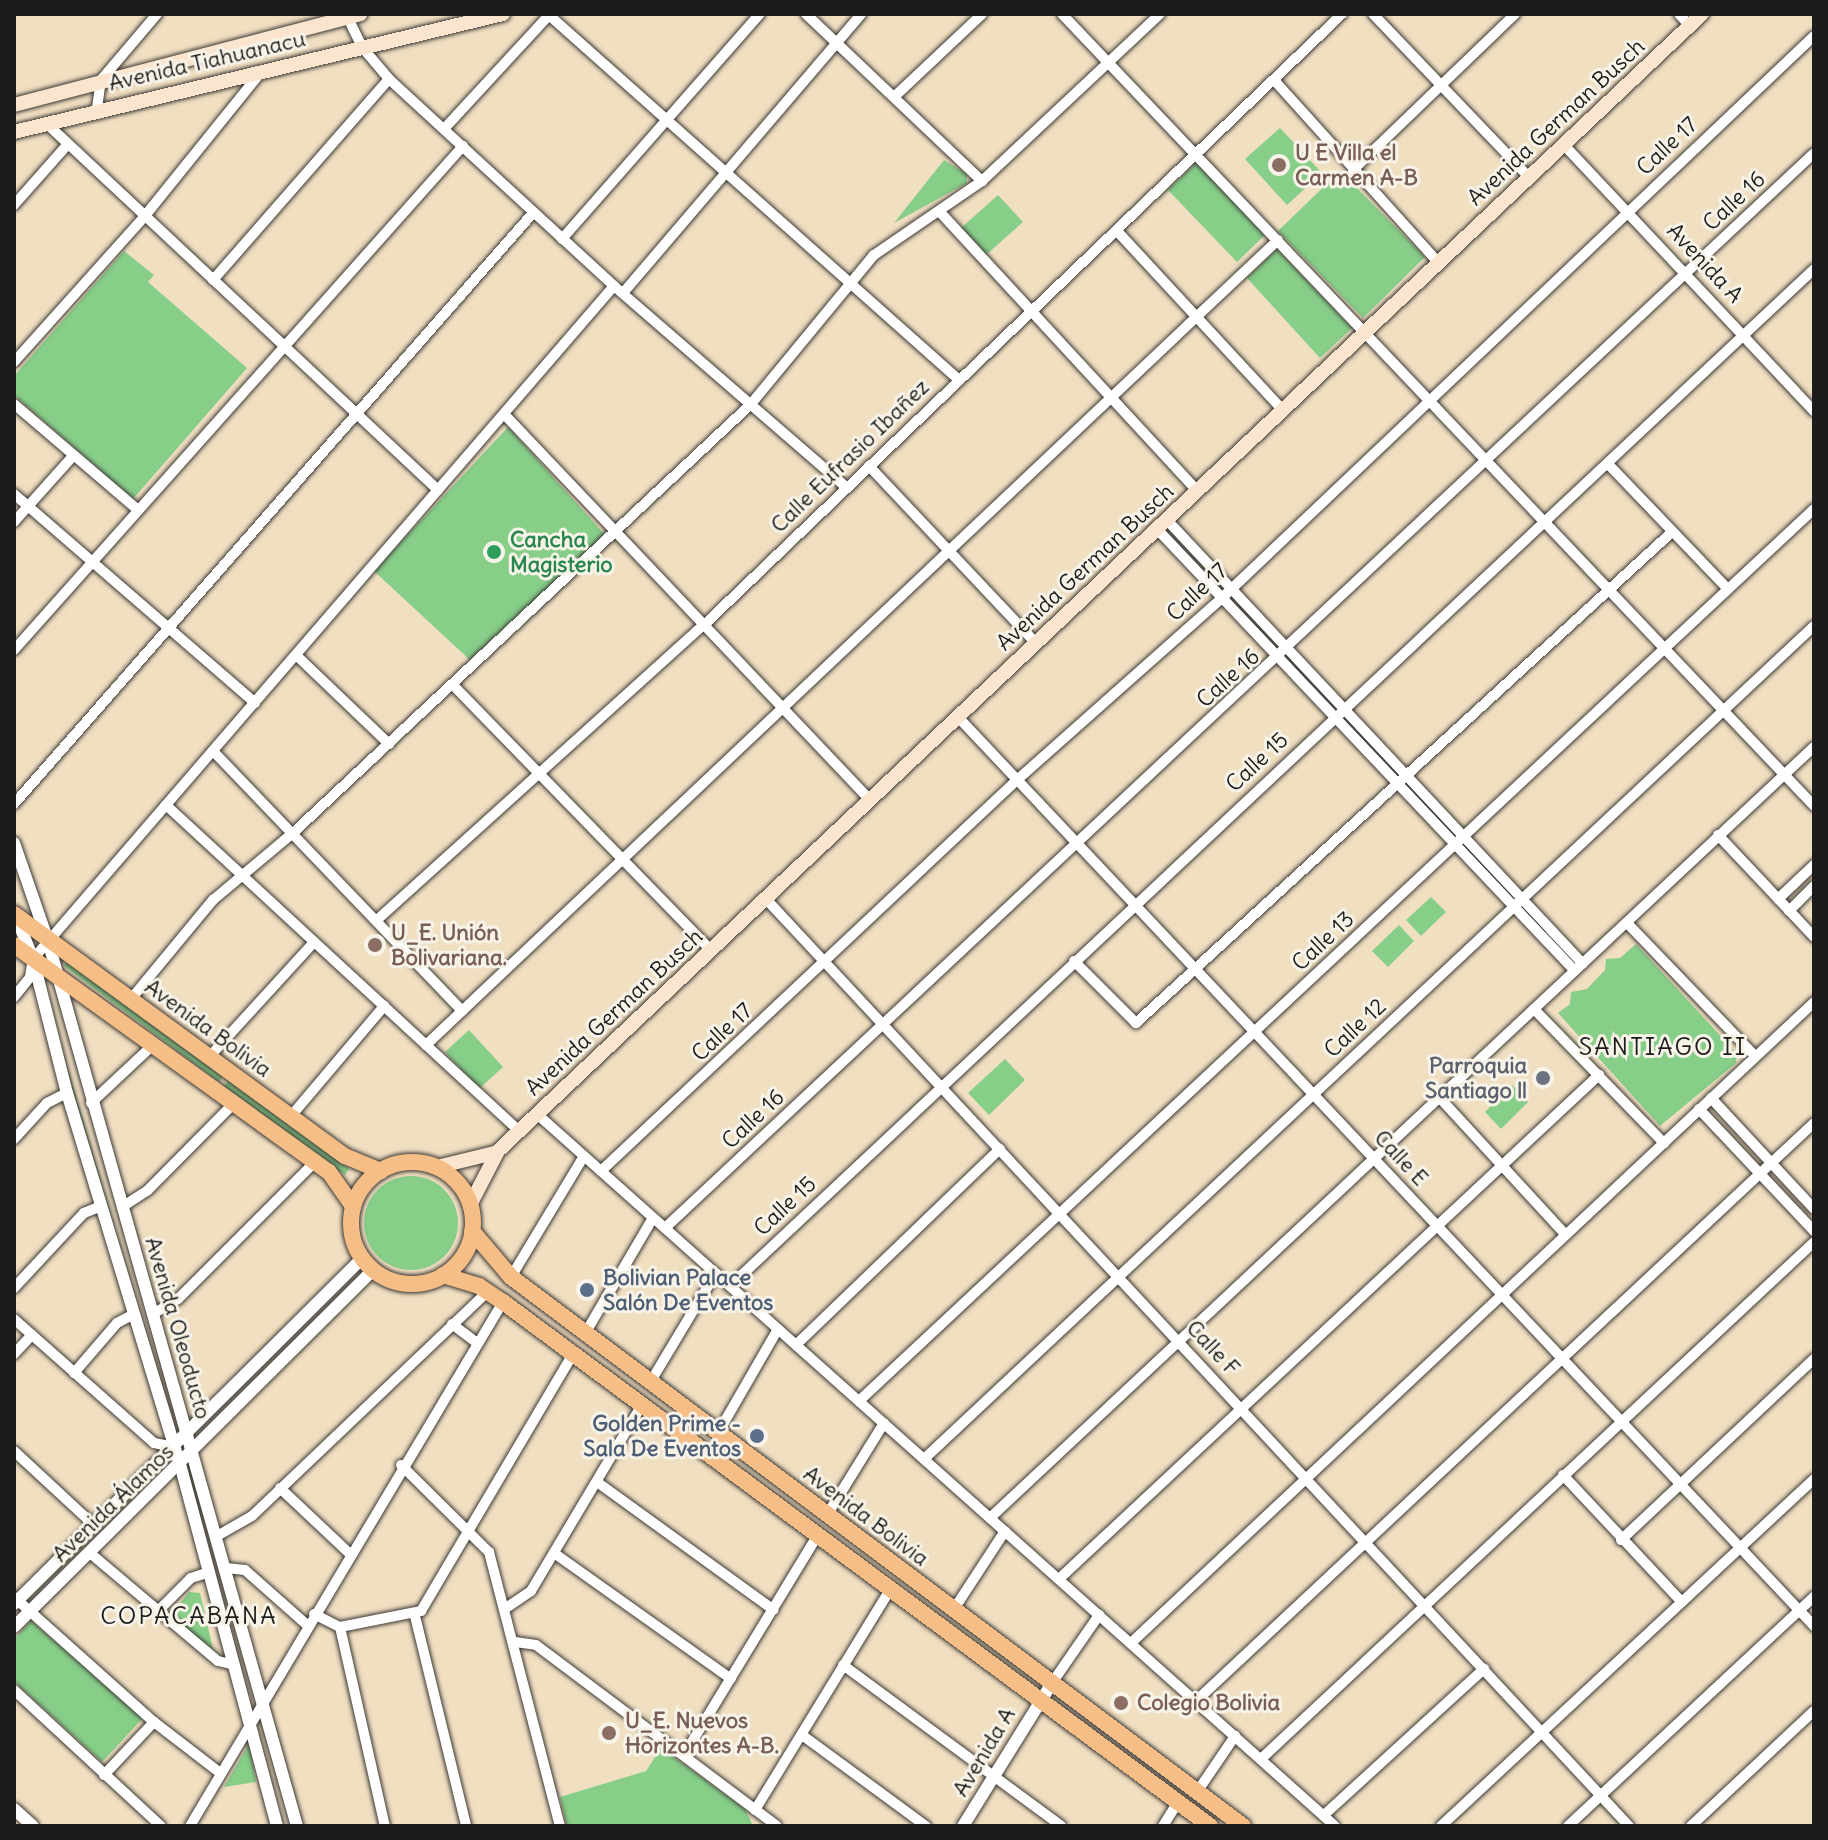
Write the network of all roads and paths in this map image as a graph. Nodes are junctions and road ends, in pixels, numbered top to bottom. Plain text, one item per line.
1 (157, 14) edge
2 (503, 14) edge
3 (760, 14) edge
4 (806, 14) edge
5 (861, 14) edge
6 (982, 14) edge
7 (1062, 14) edge
8 (1160, 14) edge
9 (1342, 14) edge
10 (1373, 14) edge
11 (1515, 14) edge
12 (1679, 14) edge
13 (1702, 14) edge
14 (351, 15) edge
15 (550, 15) edge
16 (1690, 26) junction
17 (1814, 36) edge
18 (838, 42) junction
19 (362, 47) junction
20 (1108, 62) junction
21 (262, 71) junction
22 (389, 79) junction
23 (101, 80) junction
24 (1274, 80) junction
25 (1439, 85) junction
26 (894, 97) junction
27 (14, 105) edge
28 (97, 108) junction
29 (667, 120) junction
30 (45, 123) junction
31 (444, 129) junction
32 (14, 132) edge
33 (67, 145) junction
34 (1564, 145) junction
35 (463, 146) junction
36 (1814, 153) edge
37 (1195, 156) junction
38 (1353, 170) junction
39 (726, 173) junction
40 (1529, 177) junction
41 (982, 181) junction
42 (14, 205) edge
43 (1627, 210) junction
44 (939, 211) junction
45 (533, 213) junction
46 (144, 217) junction
47 (1117, 231) junction
48 (562, 239) junction
49 (1278, 240) junction
50 (1439, 263) junction
51 (1814, 269) edge
52 (1686, 273) junction
53 (213, 280) junction
54 (850, 283) junction
55 (619, 290) junction
56 (1030, 315) junction
57 (1199, 318) junction
58 (1366, 332) junction
59 (1744, 335) junction
60 (283, 347) junction
61 (14, 362) edge
62 (959, 380) junction
63 (1430, 396) junction
64 (1110, 401) junction
65 (14, 404) edge
66 (751, 404) junction
67 (1813, 408) edge
68 (1283, 410) junction
69 (357, 413) junction
70 (504, 414) junction
71 (73, 456) junction
72 (1488, 459) junction
73 (1608, 464) junction
74 (869, 466) junction
75 (845, 486) junction
76 (438, 490) junction
77 (1197, 491) junction
78 (14, 494) edge
79 (28, 507) junction
80 (1814, 509) edge
81 (138, 510) junction
82 (1547, 520) junction
83 (14, 522) edge
84 (1162, 524) junction
85 (617, 532) junction
86 (1671, 533) junction
87 (951, 555) junction
88 (93, 564) junction
89 (1612, 587) junction
90 (1232, 588) junction
91 (1728, 589) junction
92 (1223, 597) junction
93 (705, 624) junction
94 (1814, 626) edge
95 (169, 628) junction
96 (1036, 643) junction
97 (1667, 647) junction
98 (1289, 649) junction
99 (14, 650) edge
100 (296, 655) junction
101 (1279, 658) junction
102 (453, 685) junction
103 (255, 703) junction
104 (785, 710) junction
105 (1724, 710) junction
106 (1340, 712) junction
107 (958, 717) junction
108 (389, 744) junction
109 (1814, 747) edge
110 (213, 751) junction
111 (538, 770) junction
112 (1785, 774) junction
113 (1403, 779) junction
114 (1017, 780) junction
115 (870, 800) junction
116 (14, 804) edge
117 (166, 805) junction
118 (1814, 806) edge
119 (294, 832) junction
120 (1718, 835) junction
121 (1460, 840) junction
122 (14, 843) edge
123 (1076, 843) junction
124 (620, 860) junction
125 (1814, 865) edge
126 (241, 875) junction
127 (1814, 886) edge
128 (766, 899) junction
129 (1523, 899) junction
130 (1778, 899) junction
131 (1134, 905) junction
132 (1513, 907) junction
133 (1789, 911) junction
134 (14, 913) edge
135 (378, 919) junction
136 (1628, 924) junction
137 (1814, 937) edge
138 (48, 941) junction
139 (314, 942) junction
140 (14, 945) edge
141 (711, 950) junction
142 (33, 959) junction
143 (1074, 961) junction
144 (826, 963) junction
145 (1579, 968) junction
146 (1195, 969) junction
147 (56, 977) junction
148 (14, 997) edge
149 (131, 999) junction
150 (1814, 1002) edge
151 (384, 1006) junction
152 (1534, 1009) junction
153 (462, 1011) junction
154 (883, 1026) junction
155 (1255, 1032) junction
156 (153, 1045) junction
157 (426, 1045) junction
158 (1754, 1055) junction
159 (210, 1056) junction
160 (1599, 1075) junction
161 (941, 1085) junction
162 (67, 1093) junction
163 (1313, 1094) junction
164 (1439, 1097) junction
165 (1711, 1098) junction
166 (91, 1103) junction
167 (234, 1103) junction
168 (1699, 1109) junction
169 (537, 1114) junction
170 (292, 1115) junction
171 (1814, 1123) edge
172 (519, 1131) junction
173 (14, 1139) edge
174 (1664, 1143) junction
175 (1000, 1149) junction
176 (498, 1151) junction
177 (584, 1156) junction
178 (1373, 1158) junction
179 (315, 1162) junction
180 (1770, 1163) junction
181 (437, 1167) junction
182 (1501, 1167) junction
183 (381, 1171) junction
184 (601, 1171) junction
185 (1760, 1173) junction
186 (470, 1205) junction
187 (101, 1206) junction
188 (353, 1206) junction
189 (122, 1207) junction
190 (1814, 1209) edge
191 (1060, 1212) junction
192 (653, 1218) junction
193 (1437, 1226) junction
194 (665, 1228) junction
195 (472, 1231) junction
196 (1814, 1231) edge
197 (1565, 1234) junction
198 (1814, 1242) edge
199 (368, 1264) junction
200 (716, 1273) junction
201 (443, 1275) junction
202 (1118, 1276) junction
203 (511, 1277) junction
204 (730, 1286) junction
205 (14, 1288) edge
206 (487, 1292) junction
207 (1502, 1295) junction
208 (503, 1302) junction
209 (134, 1314) junction
210 (153, 1314) junction
211 (14, 1319) edge
212 (452, 1324) junction
213 (778, 1329) junction
214 (586, 1332) junction
215 (32, 1335) junction
216 (1177, 1339) junction
217 (477, 1343) junction
218 (796, 1345) junction
219 (14, 1354) edge
220 (573, 1354) junction
221 (1562, 1359) junction
222 (1814, 1359) edge
223 (74, 1373) junction
224 (651, 1381) junction
225 (859, 1401) junction
226 (642, 1405) junction
227 (1242, 1409) junction
228 (1621, 1421) junction
229 (884, 1423) junction
230 (718, 1433) junction
231 (188, 1434) junction
232 (175, 1447) junction
233 (14, 1451) edge
234 (194, 1452) junction
235 (924, 1459) junction
236 (180, 1464) junction
237 (401, 1465) junction
238 (1563, 1475) junction
239 (1306, 1478) junction
240 (1814, 1479) edge
241 (597, 1482) junction
242 (1680, 1484) junction
243 (280, 1488) junction
244 (827, 1515) junction
245 (990, 1518) junction
246 (94, 1525) junction
247 (470, 1528) junction
248 (1005, 1531) junction
249 (818, 1535) junction
250 (217, 1536) junction
251 (1621, 1540) junction
252 (1366, 1542) junction
253 (1740, 1548) junction
254 (90, 1553) junction
255 (349, 1553) junction
256 (554, 1553) junction
257 (226, 1568) junction
258 (209, 1572) junction
259 (1059, 1579) junction
260 (891, 1588) junction
261 (1814, 1597) edge
262 (15, 1601) edge
263 (1682, 1602) junction
264 (1423, 1603) junction
265 (506, 1608) junction
266 (160, 1609) junction
267 (954, 1609) junction
268 (774, 1610) junction
269 (30, 1611) junction
270 (1799, 1611) junction
271 (314, 1614) junction
272 (1099, 1615) junction
273 (415, 1616) junction
274 (307, 1625) junction
275 (1814, 1626) edge
276 (14, 1627) edge
277 (340, 1627) junction
278 (515, 1642) junction
279 (1131, 1643) junction
280 (235, 1665) junction
281 (843, 1665) junction
282 (1484, 1669) junction
283 (731, 1679) junction
284 (1052, 1683) junction
285 (14, 1690) edge
286 (1040, 1699) junction
287 (263, 1700) junction
288 (1196, 1701) junction
289 (1814, 1711) edge
290 (250, 1720) junction
291 (154, 1722) junction
292 (1541, 1732) junction
293 (802, 1735) junction
294 (1235, 1736) junction
295 (684, 1755) junction
296 (1261, 1759) junction
297 (219, 1772) junction
298 (104, 1775) junction
299 (994, 1775) junction
300 (1197, 1792) junction
301 (1601, 1796) junction
302 (1178, 1802) junction
303 (14, 1809) edge
304 (755, 1810) junction
305 (1324, 1815) junction
306 (763, 1822) edge
307 (33, 1826) edge
308 (161, 1826) edge
309 (190, 1826) edge
310 (277, 1826) edge
311 (297, 1826) edge
312 (385, 1826) edge
313 (466, 1826) edge
314 (560, 1826) edge
315 (777, 1826) edge
316 (926, 1826) edge
317 (963, 1826) edge
318 (1061, 1826) edge
319 (1163, 1826) edge
320 (1210, 1826) edge
321 (1243, 1826) edge
322 (1335, 1826) edge
323 (1441, 1826) edge
324 (1568, 1826) edge
325 (1629, 1826) edge
326 (1691, 1826) edge

1 - 23 street
2 - 19 main road, Avenida Tiahuanacu
3 - 29 street
4 - 18 street
5 - 18 street
6 - 26 street
7 - 20 street
8 - 20 street
9 - 24 street, Calle Eufrasio Ibañez
10 - 25 street
11 - 25 street
12 - 16 street
13 - 16 main road, Avenida German Busch
14 - 19 street
14 - 23 main road, Avenida Tiahuanacu
15 - 29 street
15 - 31 street
16 - 34 main road, Avenida German Busch
17 - 43 street, Calle 17
18 - 26 street
18 - 39 street
19 - 21 main road, Avenida Tiahuanacu
19 - 22 street
20 - 37 street
20 - 41 street
21 - 28 main road, Avenida Tiahuanacu
21 - 46 street
22 - 31 street
22 - 53 street
23 - 27 main road, Avenida Tiahuanacu
23 - 28 street
24 - 37 street, Calle Eufrasio Ibañez
24 - 38 street
25 - 38 street
25 - 40 street
26 - 41 street
28 - 30 main road, Avenida Tiahuanacu
29 - 39 street
29 - 48 street
30 - 32 main road, Avenida Tiahuanacu
30 - 33 street
31 - 35 street
33 - 42 street
33 - 46 street
34 - 40 main road, Avenida German Busch
34 - 43 street, Avenida A
35 - 45 street
35 - 60 street
36 - 52 street, Calle 16
37 - 47 street, Calle Eufrasio Ibañez
37 - 49 street
38 - 50 street
39 - 54 street
39 - 55 street
40 - 50 main road, Avenida German Busch
41 - 44 street
43 - 52 street, Avenida A
43 - 63 street, Calle 17
44 - 54 street
44 - 56 street
45 - 48 street
45 - 69 street
46 - 53 street
46 - 61 street
47 - 56 street, Calle Eufrasio Ibañez
47 - 57 street
48 - 55 street
49 - 57 street
49 - 58 street
50 - 58 main road, Avenida German Busch
51 - 59 street, Calle 15
52 - 59 street, Avenida A
52 - 72 street, Calle 16
53 - 60 street
54 - 62 street
54 - 66 street
55 - 66 street
55 - 70 street
56 - 62 street, Calle Eufrasio Ibañez
56 - 64 street
57 - 64 street
57 - 68 street
58 - 63 street
58 - 68 main road, Avenida German Busch
59 - 67 street, Avenida A
59 - 73 street, Calle 15
60 - 69 street
60 - 81 street
62 - 74 street, Calle Eufrasio Ibañez
63 - 72 street
63 - 90 street, Calle 17
64 - 77 street
64 - 87 street
65 - 71 street
66 - 75 street
66 - 85 street
68 - 77 main road, Avenida German Busch
69 - 76 street
69 - 95 street
70 - 76 street
70 - 85 street
71 - 79 street
71 - 81 street
72 - 82 street
72 - 98 street, Calle 16
73 - 82 street, Calle 15
73 - 86 street
74 - 75 street, Calle Eufrasio Ibañez
74 - 87 street
75 - 93 street, Calle Eufrasio Ibañez
76 - 100 street
77 - 84 main road, Avenida German Busch
78 - 79 street
79 - 83 street
79 - 88 street
80 - 91 street, Calle 13
81 - 88 street
82 - 89 street
82 - 106 street, Calle 15
84 - 90 street
84 - 92 street
84 - 96 main road, Avenida German Busch
85 - 93 street
85 - 102 street
86 - 89 street
86 - 91 street
87 - 96 street
87 - 104 street
88 - 95 street
88 - 99 street
89 - 97 street
89 - 113 street
90 - 92 street, Calle 17
90 - 98 street
91 - 97 street, Calle 13
92 - 101 street
92 - 114 street, Calle 17
93 - 104 street
93 - 111 street, Calle Eufrasio Ibañez
94 - 105 street, Calle 12
95 - 103 street
95 - 116 street
96 - 107 main road, Avenida German Busch
97 - 105 street
97 - 121 street, Calle 13
98 - 101 street, Calle 16
98 - 106 street
100 - 103 street
100 - 108 street
101 - 106 street
101 - 123 street, Calle 16
102 - 108 street
102 - 111 street
103 - 110 street
104 - 115 street
104 - 124 street
105 - 112 street
105 - 129 street, Calle 12
106 - 113 street
106 - 131 street, Calle 15
107 - 114 street, Calle E
107 - 115 main road, Avenida German Busch
108 - 119 street
109 - 112 street
110 - 117 street
110 - 119 street
111 - 124 street
111 - 135 street, Calle Eufrasio Ibañez
112 - 118 street
112 - 120 street
113 - 121 street
113 - 146 street
114 - 123 street, Calle E
114 - 144 street, Calle 17
115 - 128 main road, Avenida German Busch
117 - 126 street
117 - 138 street
119 - 126 street
119 - 135 street
120 - 130 street
120 - 136 street
121 - 129 street
121 - 132 street
121 - 155 street, Calle 13
122 - 138 street, Avenida Oleoducto
123 - 131 street, Calle E
123 - 154 street, Calle 16
124 - 141 street
124 - 153 street
125 - 130 street
126 - 139 street
126 - 149 street
127 - 133 street
128 - 141 main road, Avenida German Busch
128 - 144 street, Calle F
129 - 132 street, Calle 12
129 - 145 street
130 - 133 street
131 - 143 street, Calle 15
131 - 146 street, Calle E
132 - 145 street
132 - 163 street, Calle 12
133 - 137 street
134 - 138 main road, Avenida Bolivia
134 - 142 street, Avenida Oleoducto
135 - 153 street
136 - 145 street
136 - 158 street
138 - 142 street
138 - 147 street, Avenida Oleoducto
138 - 149 main road, Avenida Bolivia
139 - 151 street
139 - 159 street
140 - 142 main road, Avenida Bolivia
141 - 169 main road, Avenida German Busch
142 - 147 main road, Avenida Bolivia
142 - 148 street
142 - 162 street, Avenida Oleoducto
143 - 146 street
143 - 161 street, Calle 15
144 - 154 street, Calle F
144 - 184 street, Calle 17
145 - 152 street
146 - 155 street, Calle E
147 - 156 main road, Avenida Bolivia
147 - 166 street, Avenida Oleoducto
149 - 159 main road, Avenida Bolivia
150 - 158 street
151 - 157 street
151 - 170 street
152 - 160 street
152 - 164 street
153 - 157 street
154 - 161 street, Calle F
154 - 194 street, Calle 16
155 - 163 street, Calle E
155 - 191 street, Calle 13
156 - 166 street
156 - 167 main road, Avenida Bolivia
157 - 172 street
158 - 165 street
159 - 170 main road, Avenida Bolivia
160 - 174 street
160 - 182 street
161 - 175 street, Calle F
161 - 204 street, Calle 15
162 - 173 street
162 - 187 street, Avenida Oleoducto
163 - 178 street, Calle E
163 - 202 street, Calle 12
164 - 178 street
164 - 182 street
165 - 168 street
165 - 180 street
166 - 189 street, Avenida Oleoducto
167 - 179 main road, Avenida Bolivia
167 - 189 street
168 - 174 street
168 - 185 street
169 - 172 main road, Avenida German Busch
169 - 177 street
170 - 183 main road, Avenida Bolivia
171 - 180 street
172 - 176 main road, Avenida German Busch
174 - 197 street
175 - 191 street, Calle F
175 - 218 street
176 - 181 main road, Avenida German Busch
176 - 186 main road, Avenida German Busch
177 - 184 street
177 - 203 street
178 - 193 street, Calle E
178 - 216 street
179 - 188 main road, Avenida Bolivia
179 - 210 street
180 - 185 street
180 - 190 street
181 - 183 main road
181 - 186 main road
182 - 193 street
182 - 197 street
183 - 188 main road
184 - 192 street
185 - 196 street
185 - 221 street
186 - 195 main road
187 - 205 street
187 - 209 street, Avenida Oleoducto
188 - 199 main road
189 - 210 street, Avenida Oleoducto
191 - 202 street, Calle F
191 - 225 street, Calle 13
192 - 194 street
192 - 214 street
193 - 207 street, Calle E
193 - 227 street
194 - 200 street
195 - 201 main road
195 - 203 main road, Avenida Bolivia
197 - 207 street
198 - 228 street
199 - 201 main road
199 - 231 street, Avenida Álamos
199 - 234 street, Avenida Álamos
200 - 204 street
200 - 224 street
201 - 206 main road, Avenida Bolivia
202 - 216 street, Calle F
202 - 235 street, Calle 12
203 - 214 main road, Avenida Bolivia
204 - 213 street
206 - 208 main road, Avenida Bolivia
206 - 212 street
207 - 221 street, Calle E
207 - 239 street
208 - 217 street
208 - 220 main road, Avenida Bolivia
209 - 223 street
209 - 232 street, Avenida Oleoducto
210 - 231 street, Avenida Oleoducto
211 - 215 street
212 - 217 street
212 - 243 street
213 - 218 street
213 - 230 street
214 - 224 main road, Avenida Bolivia
215 - 219 street
215 - 223 street
216 - 227 street, Calle F
216 - 245 street
217 - 237 street
218 - 225 street
220 - 226 main road, Avenida Bolivia
220 - 247 street
221 - 228 street, Calle E
221 - 252 street
222 - 242 street
223 - 232 street
224 - 230 main road, Avenida Bolivia
225 - 229 street
226 - 241 street
226 - 249 main road, Avenida Bolivia
227 - 239 street, Calle F
227 - 259 street
228 - 238 street
228 - 242 street, Calle E
229 - 235 street
229 - 244 street
230 - 244 main road, Avenida Bolivia
231 - 232 street, Avenida Álamos
231 - 234 street, Avenida Oleoducto
232 - 236 street, Avenida Oleoducto
232 - 246 street, Avenida Álamos
233 - 246 street
234 - 236 street, Avenida Álamos
234 - 250 street, Avenida Oleoducto
235 - 245 street
236 - 254 street, Avenida Álamos
236 - 258 street, Avenida Oleoducto
237 - 247 street
237 - 255 street
238 - 251 street
238 - 264 street
239 - 252 street, Calle F
239 - 279 street
240 - 253 street
241 - 256 street
241 - 268 street
242 - 251 street
242 - 253 street, Calle E
243 - 250 street
243 - 255 street
244 - 267 main road, Avenida Bolivia
245 - 248 street
246 - 262 street, Avenida Álamos
247 - 265 street
247 - 273 street
248 - 259 street
248 - 267 street
249 - 260 main road, Avenida Bolivia
249 - 268 street
250 - 257 street, Avenida Oleoducto
251 - 263 street
252 - 264 street, Calle F
252 - 288 street
253 - 263 street
253 - 270 street, Calle E
254 - 266 street
254 - 269 street, Avenida Álamos
255 - 271 street
256 - 265 street
256 - 283 street
257 - 274 street
257 - 287 street, Avenida Oleoducto
258 - 266 street
258 - 280 street, Avenida Oleoducto
259 - 272 street
260 - 281 street
260 - 286 main road, Avenida Bolivia
261 - 270 street
262 - 269 street
263 - 292 street
264 - 282 street, Calle F
264 - 296 street
265 - 278 street
266 - 280 street
267 - 284 main road, Avenida Bolivia
268 - 283 street
269 - 276 street, Avenida Álamos
269 - 291 street
270 - 275 street, Calle E
270 - 301 street
271 - 274 street
271 - 277 street
272 - 279 street
272 - 284 street
273 - 277 street
273 - 313 street
274 - 287 street
277 - 312 street
278 - 295 street
278 - 314 street
279 - 288 street
280 - 290 street, Avenida Oleoducto
281 - 293 street
281 - 299 street
282 - 292 street, Calle F
282 - 305 street
283 - 295 street
284 - 286 street, Avenida A
284 - 300 main road, Avenida Bolivia
285 - 298 street
286 - 299 street, Avenida A
286 - 302 main road, Avenida Bolivia
287 - 290 street
287 - 311 street, Avenida Oleoducto
288 - 294 street
289 - 326 street
290 - 297 street
290 - 310 street, Avenida Oleoducto
291 - 297 street
291 - 298 street
292 - 301 street, Calle F
292 - 323 street
293 - 304 street
293 - 316 street
294 - 296 street
294 - 300 street
295 - 304 street
296 - 305 street
297 - 309 street
298 - 308 street
299 - 317 street, Avenida A
299 - 318 street
300 - 321 main road, Avenida Bolivia
301 - 324 street
301 - 325 street, Calle F
302 - 319 street
302 - 320 main road, Avenida Bolivia
303 - 307 street
304 - 306 street
305 - 322 street
306 - 315 street

